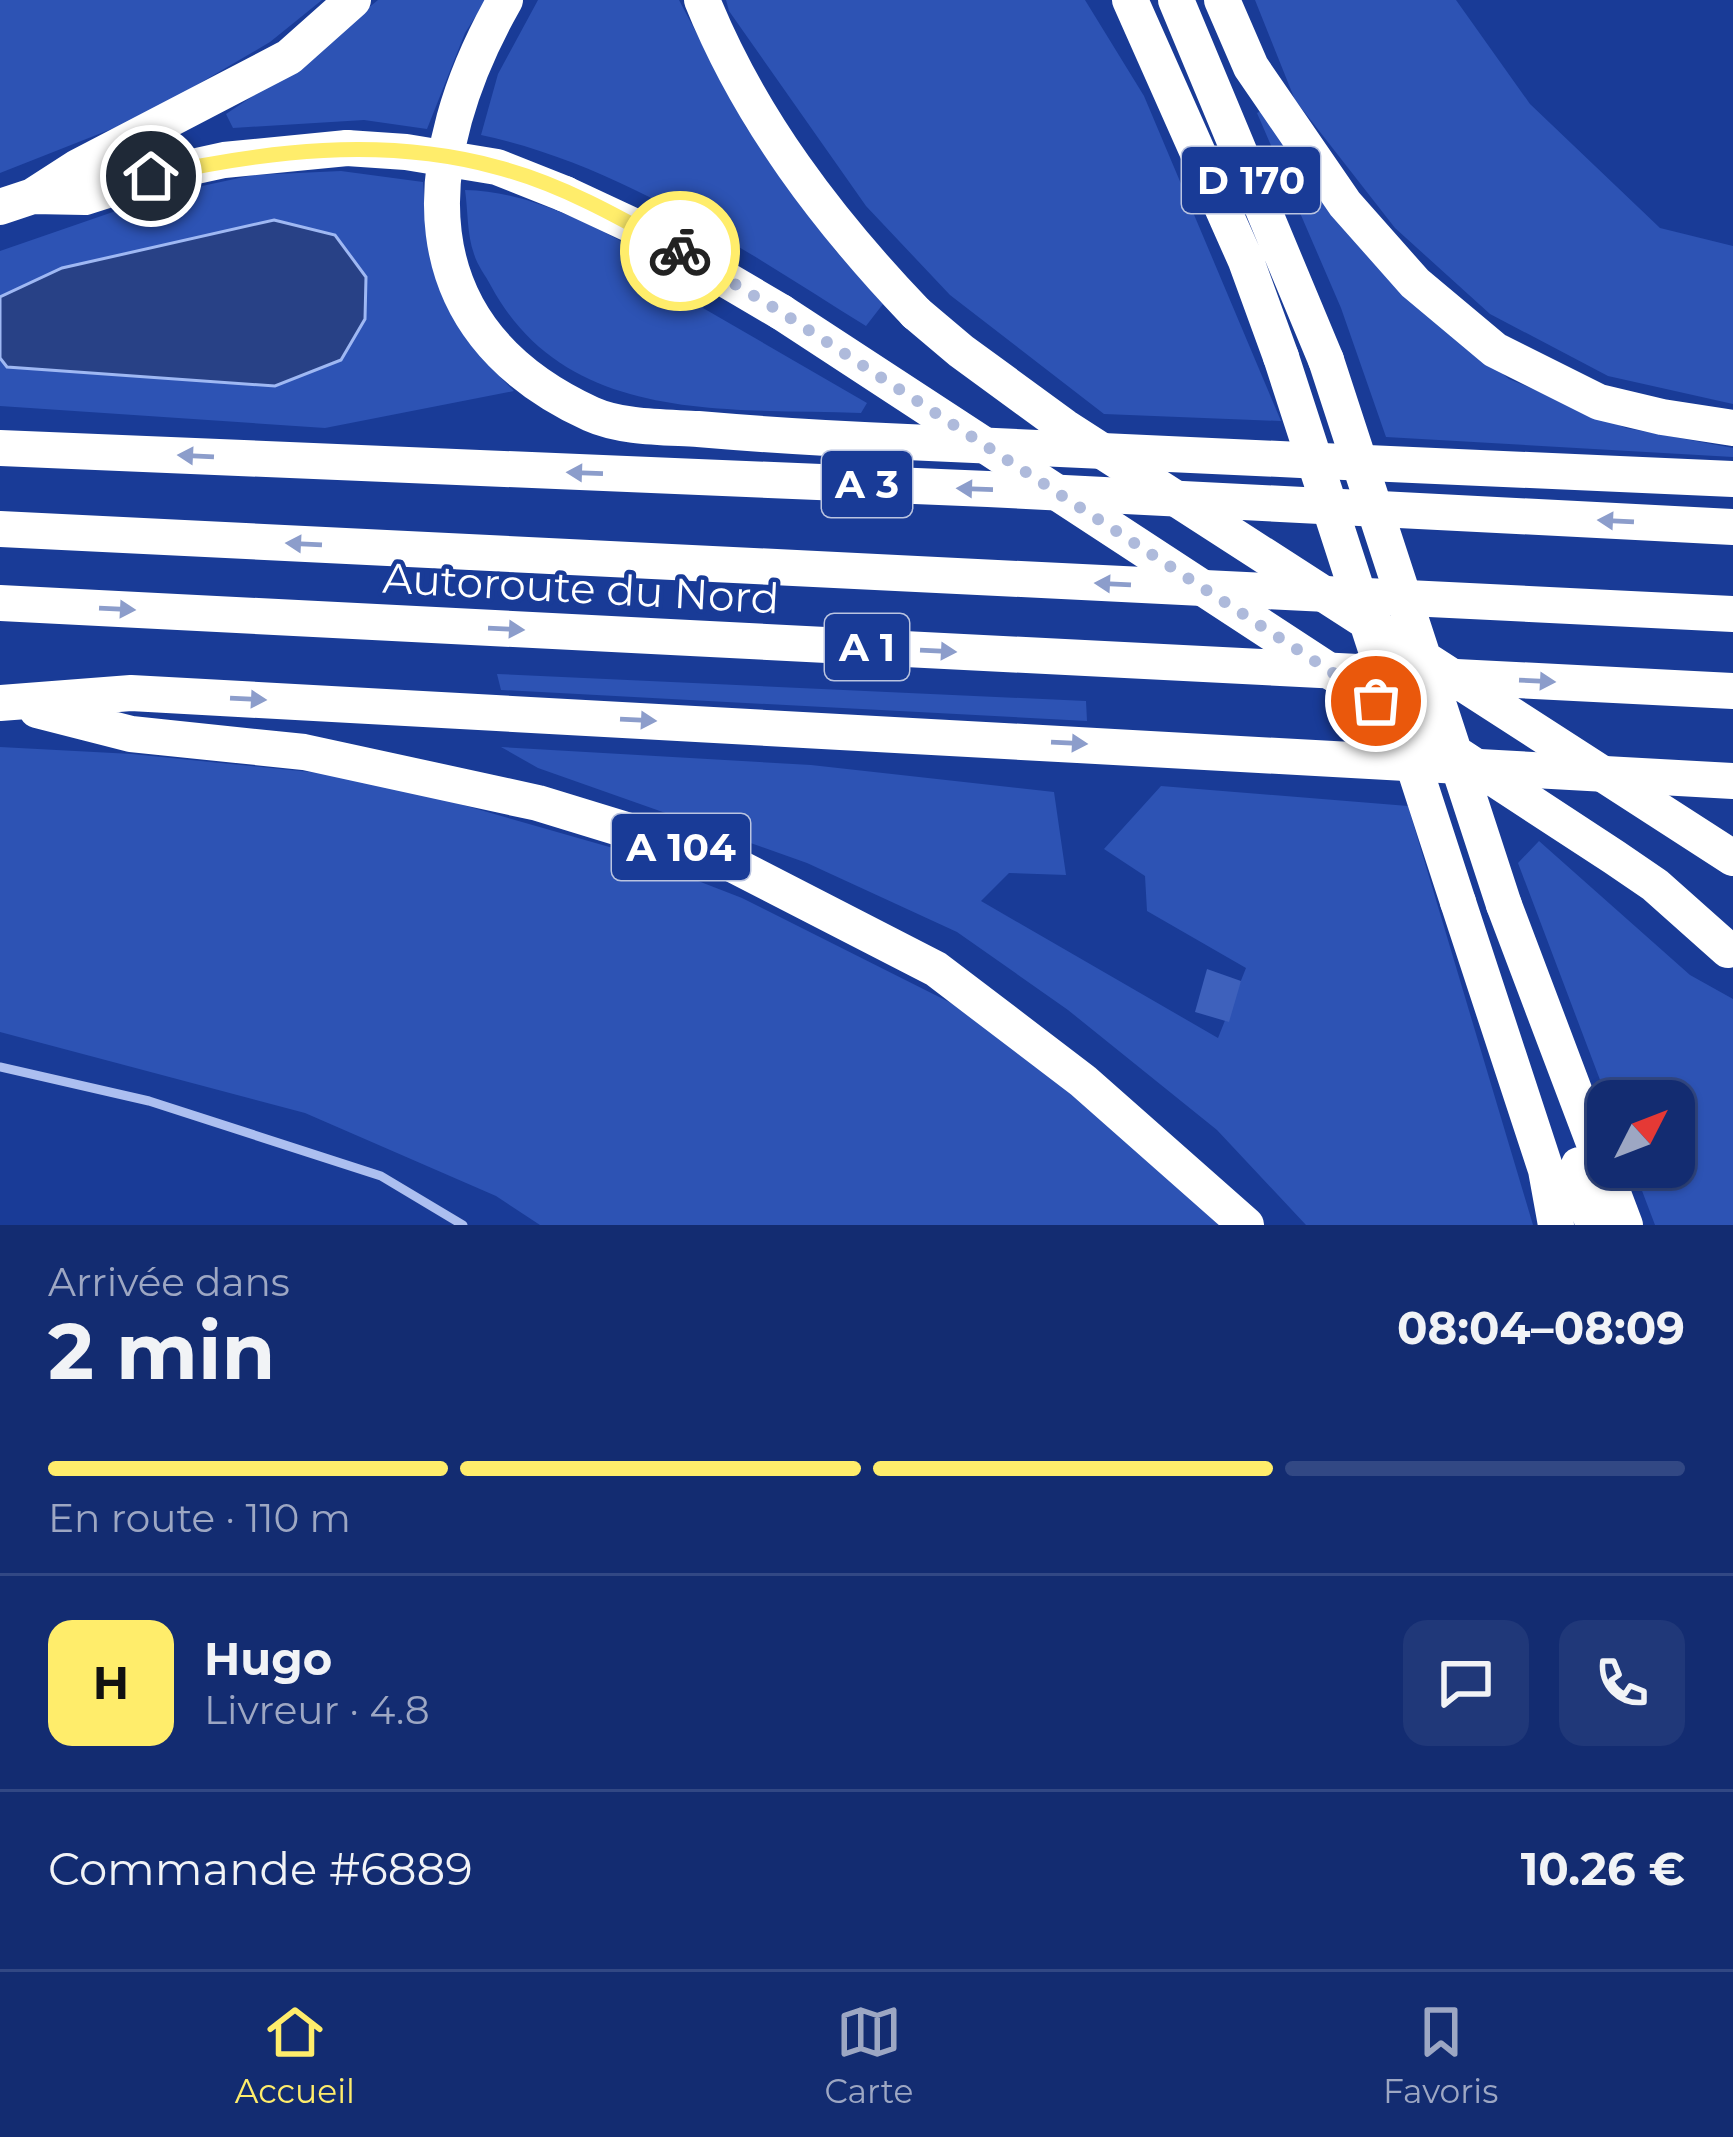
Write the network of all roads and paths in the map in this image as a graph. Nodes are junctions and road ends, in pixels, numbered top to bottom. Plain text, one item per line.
1 (353, 0) edge
2 (505, 0) edge
3 (702, 0) edge
4 (1130, 0) edge
5 (1176, 0) edge
6 (1222, 0) edge
7 (16, 202) edge
8 (1733, 428) edge
9 (0, 448) edge
10 (1733, 479) edge
11 (1733, 527) edge
12 (0, 529) edge
13 (0, 603) edge
14 (1733, 614) edge
15 (1733, 691) edge
16 (5, 704) edge
17 (1733, 784) edge
18 (1733, 857) edge
19 (1520, 953) junction
20 (1730, 953) edge
21 (0, 1067) edge
22 (463, 1225) edge
23 (1246, 1225) edge
24 (1556, 1225) edge
25 (1593, 1225) edge
26 (1625, 1225) edge

1 - 7 highway
2 - 10 highway
3 - 18 highway, bridge
4 - 24 highway, bridge
5 - 19 highway, D 170, bridge
6 - 8 highway
7 - 20 highway, bridge
11 -> 9 highway, A 3
14 -> 12 highway, Autoroute du Nord / A 1
13 -> 15 highway, Autoroute du Nord / A 1
16 -> 17 highway
16 - 23 highway, A 104
19 - 25 highway, D 170
19 - 26 highway
21 - 22 lane

